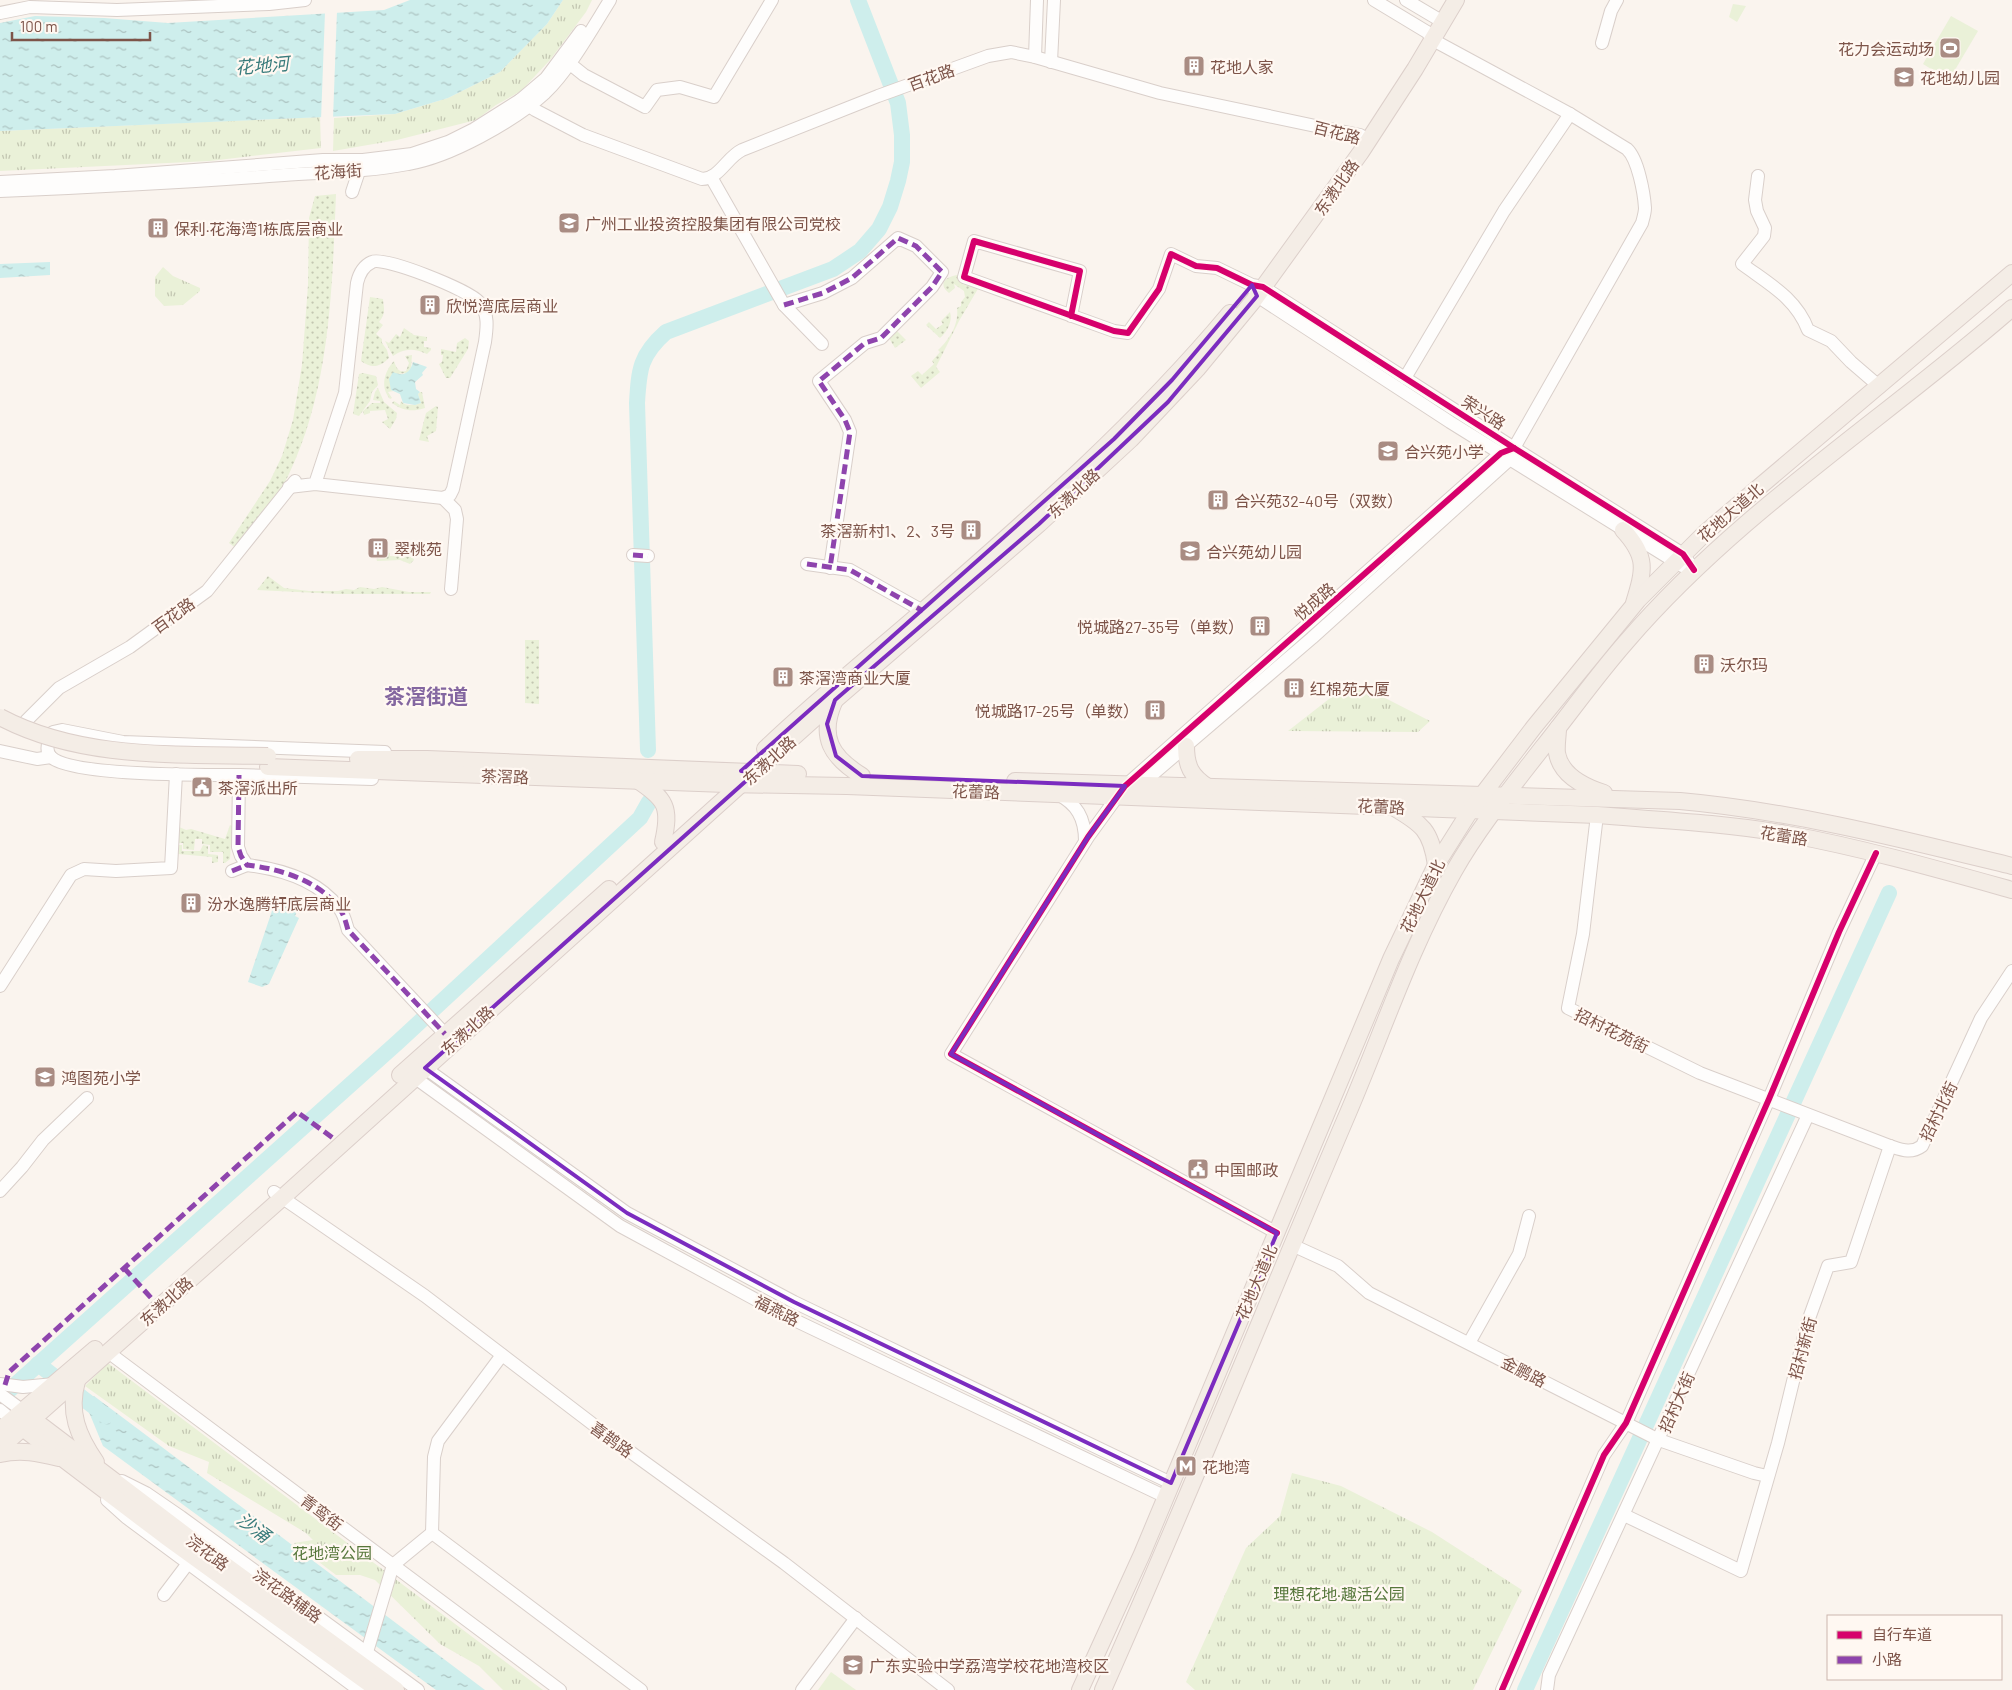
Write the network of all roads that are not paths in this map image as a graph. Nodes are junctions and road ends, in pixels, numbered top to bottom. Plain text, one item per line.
1 (306, 0) edge
2 (601, 0) edge
3 (610, 0) edge
4 (772, 0) edge
5 (1037, 0) edge
6 (1054, 0) edge
7 (1374, 0) edge
8 (1406, 0) edge
9 (1446, 0) edge
10 (1456, 0) edge
11 (1617, 0) edge
12 (269, 5) edge
13 (0, 13) edge
14 (1440, 20) junction
15 (1430, 36) junction
16 (1602, 43) dead end
17 (1035, 57) junction
18 (1051, 62) junction
19 (569, 63) junction
20 (524, 103) junction
21 (1570, 114) junction
22 (1364, 138) junction
23 (359, 170) junction
24 (1758, 176) dead end
25 (711, 177) junction
26 (0, 182) edge
27 (0, 191) edge
28 (352, 192) dead end
29 (2012, 273) edge
30 (1257, 289) junction
31 (782, 303) junction
32 (2012, 308) edge
33 (1071, 316) junction
34 (822, 344) dead end
35 (1405, 378) junction
36 (1880, 387) junction
37 (1508, 454) junction
38 (315, 484) junction
39 (443, 498) junction
40 (1623, 530) junction
41 (633, 555) dead end
42 (648, 556) dead end
43 (1679, 558) junction
44 (807, 564) dead end
45 (830, 568) junction
46 (1694, 570) junction
47 (452, 589) dead end
48 (1633, 607) junction
49 (923, 611) junction
50 (835, 700) junction
51 (0, 710) edge
52 (0, 717) edge
53 (26, 721) junction
54 (1558, 728) junction
55 (0, 730) edge
56 (56, 730) junction
57 (1186, 746) junction
58 (0, 751) edge
59 (51, 757) junction
60 (268, 761) junction
61 (426, 766) junction
62 (176, 774) junction
63 (239, 775) junction
64 (862, 776) junction
65 (741, 778) junction
66 (637, 780) junction
67 (1208, 787) junction
68 (1127, 790) junction
69 (1057, 794) junction
70 (1482, 795) junction
71 (1504, 796) junction
72 (1618, 798) junction
73 (1391, 806) junction
74 (1470, 810) junction
75 (1493, 811) junction
76 (1597, 815) junction
77 (1086, 841) junction
78 (663, 842) junction
79 (1876, 853) junction
80 (247, 865) junction
81 (1436, 865) junction
82 (2012, 866) edge
83 (232, 870) dead end
84 (2012, 890) edge
85 (2012, 971) edge
86 (0, 986) edge
87 (445, 1034) junction
88 (419, 1073) junction
89 (87, 1098) dead end
90 (1773, 1101) junction
91 (1806, 1114) junction
92 (1890, 1146) junction
93 (0, 1191) edge
94 (278, 1195) junction
95 (1529, 1216) dead end
96 (1277, 1233) junction
97 (1292, 1245) junction
98 (1469, 1343) junction
99 (108, 1352) junction
100 (502, 1356) junction
101 (72, 1376) junction
102 (1, 1388) edge
103 (63, 1392) junction
104 (13, 1417) edge
105 (1630, 1425) junction
106 (1658, 1439) junction
107 (0, 1448) edge
108 (0, 1454) edge
109 (66, 1460) junction
110 (1767, 1476) junction
111 (99, 1477) junction
112 (1169, 1490) junction
113 (1624, 1515) junction
114 (432, 1534) junction
115 (191, 1560) junction
116 (393, 1565) junction
117 (164, 1596) dead end
118 (856, 1618) junction
119 (367, 1652) junction
120 (356, 1686) edge
121 (378, 1690) edge
122 (396, 1690) edge
123 (418, 1690) edge
124 (560, 1690) edge
125 (641, 1690) edge
126 (802, 1690) edge
127 (948, 1690) edge
128 (1080, 1690) edge
129 (1103, 1690) edge
130 (1502, 1690) edge
131 (1547, 1690) edge

1 - 12 street
2 - 20 street, 花海街
3 - 19 street, 花海街
4 - 19 street
5 - 17 street
6 - 18 street
7 - 15 street
8 - 14 street
9 - 14 main road, 东漖北路
10 - 14 main road, 东漖北路
11 - 16 street
12 - 13 street
14 - 15 main road, 东漖北路
15 - 21 street
15 - 22 main road, 东漖北路
17 - 18 street, 百花路
17 - 25 street, 百花路
18 - 22 street, 百花路
19 - 20 street, 花海街
20 - 23 street, 花海街
20 - 25 street
20 - 26 street, 花海街
21 - 35 street
21 - 37 street
22 - 30 main road, 东漖北路
23 - 27 street, 花海街
23 - 28 street
24 - 36 street
25 - 31 street
29 - 36 main road, 花地大道北
30 - 33 street
30 - 35 street, 荣兴路
30 - 37 street, 荣兴路
30 - 49 main road, 东漖北路
30 - 50 main road, 东漖北路
31 - 34 street
31 - 45 street
32 - 46 main road, 花地大道北
33 - 33 street
35 - 37 street, 荣兴路
36 - 43 main road, 花地大道北
37 - 40 street, 荣兴路
37 - 43 street, 荣兴路
37 - 57 street, 悦成路
37 - 68 street, 悦成路
38 - 39 street
38 - 39 street
38 - 53 street, 百花路
39 - 47 street
40 - 43 street, 荣兴路
40 - 48 main road
41 - 42 street
43 - 46 street, 荣兴路
43 - 48 main road, 花地大道北
44 - 45 street
45 - 49 street
46 - 54 main road, 花地大道北
48 - 70 main road, 花地大道北
49 - 65 main road, 东漖北路
50 - 64 main road
50 - 65 main road, 东漖北路
51 - 53 street
52 - 60 main road, bridge
53 - 56 street
54 - 71 main road, 花地大道北
54 - 72 main road
55 - 60 main road
56 - 59 street
56 - 61 street
57 - 67 main road
57 - 68 street, 悦成路
58 - 59 street
59 - 62 street
60 - 61 main road, 茶滘路
61 - 63 street
61 - 65 main road, 茶滘路
61 - 66 main road, 茶滘路
62 - 63 street
62 - 86 street
63 - 80 street
64 - 65 main road, 花蕾路
64 - 68 main road, 花蕾路
65 - 66 main road, 茶滘路
65 - 69 main road, 花蕾路
65 - 78 main road, 东漖北路
65 - 88 main road, 东漖北路
66 - 78 main road
67 - 68 main road, 花蕾路
67 - 70 main road, 花蕾路
68 - 69 main road, 花蕾路
68 - 73 main road, 花蕾路
68 - 77 street
69 - 77 street
70 - 71 main road, 花蕾路
70 - 74 main road, 花地大道北
71 - 72 main road, 花蕾路
71 - 75 main road, 花地大道北
72 - 82 main road, 花蕾路
73 - 74 main road, 花蕾路
73 - 81 main road
74 - 75 main road, 花蕾路
74 - 81 main road, 花地大道北
75 - 76 main road, 花蕾路
75 - 97 main road, 花地大道北
76 - 79 main road, 花蕾路
76 - 90 street, 招村花苑街
77 - 96 street
78 - 87 main road, 东漖北路
79 - 84 main road, 花蕾路
79 - 90 street
80 - 83 street
80 - 87 street
81 - 96 main road, 花地大道北
85 - 92 street, 招村北街
87 - 94 main road, 东漖北路
88 - 94 main road, 东漖北路
88 - 112 street, 福燕路
89 - 93 street
90 - 91 street, 招村花苑街
90 - 105 street
91 - 92 street, 招村北街
91 - 106 street, 招村大街
92 - 110 street, 招村新街
94 - 99 main road, 东漖北路
94 - 100 street, 喜鹊路
94 - 101 main road, 东漖北路
95 - 98 street
96 - 112 main road, 花地大道北
97 - 98 street, 金鹏路
97 - 129 main road, 花地大道北
98 - 105 street, 金鹏路
99 - 101 main road, 东漖北路
99 - 116 street, 青鸾街
100 - 114 street
100 - 118 street, 喜鹊路
101 - 103 main road, 东漖北路
102 - 103 street
102 - 104 street
103 - 104 main road, 东漖北路
103 - 111 main road
104 - 107 main road, 东漖北路
104 - 109 main road, 浣花路
104 - 111 main road, 浣花路
105 - 106 street, 金鹏路
105 - 130 street
106 - 110 street, 金鹏路
106 - 113 street, 招村大街
108 - 109 main road
109 - 111 main road, 浣花路
110 - 113 street, 招村新街
111 - 115 main road, 浣花路
111 - 119 street, 浣花路辅路
111 - 122 main road, 浣花路
112 - 128 main road, 花地大道北
113 - 131 street, 招村大街
114 - 116 street
114 - 125 street
115 - 117 street
115 - 120 main road, 浣花路
116 - 119 street
116 - 124 street, 青鸾街
118 - 126 street
118 - 127 street, 喜鹊路
119 - 123 street, 浣花路辅路
120 - 121 main road, 浣花路

